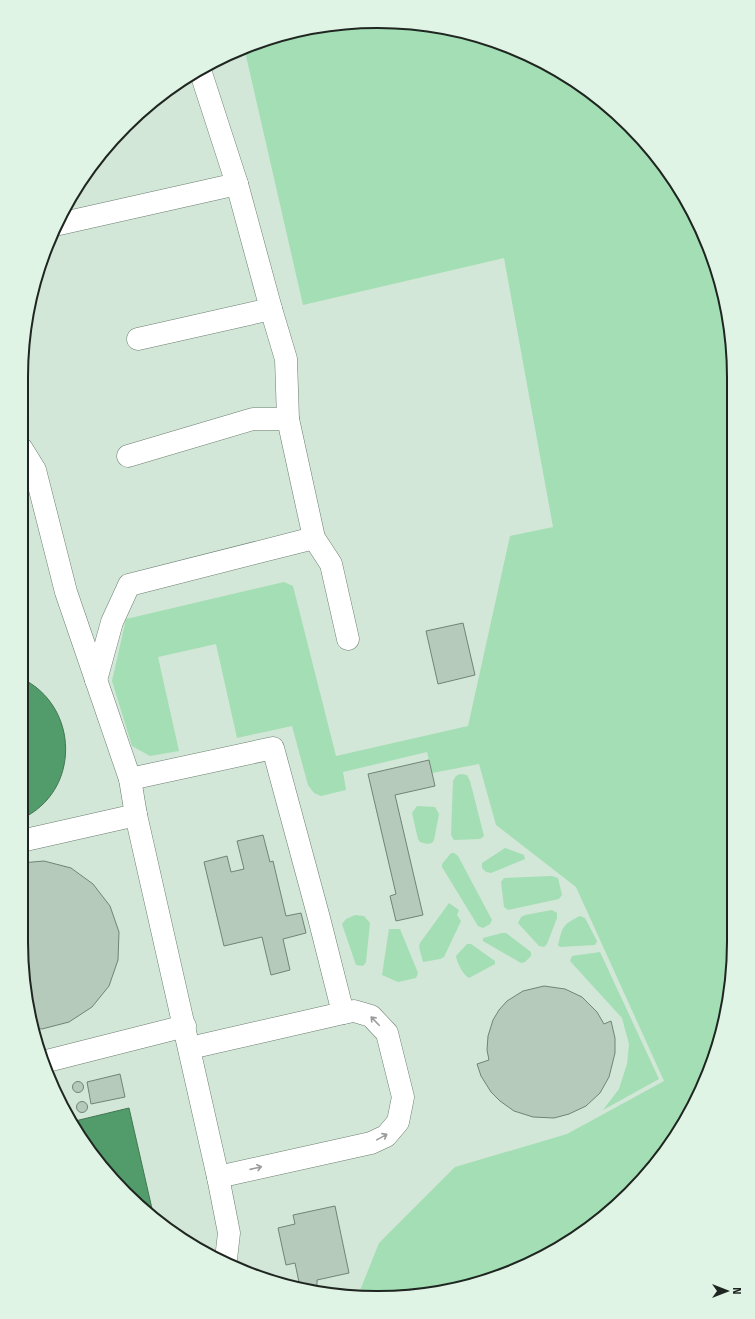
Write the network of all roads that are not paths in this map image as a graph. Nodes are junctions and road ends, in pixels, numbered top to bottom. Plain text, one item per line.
1 (202, 76) edge
2 (237, 184) junction
3 (64, 223) edge
4 (271, 309) junction
5 (138, 339) dead end
6 (288, 419) junction
7 (128, 456) dead end
8 (28, 459) edge
9 (314, 538) junction
10 (348, 639) dead end
11 (96, 680) junction
12 (130, 779) junction
13 (136, 815) junction
14 (28, 839) edge
15 (343, 1014) junction
16 (184, 1026) junction
17 (190, 1048) junction
18 (49, 1060) edge
19 (218, 1177) junction
20 (226, 1256) edge

1 - 2 lane
2 - 3 lane
2 - 4 lane
4 - 5 lane
4 - 6 lane
6 - 7 lane
6 - 9 lane
8 - 11 lane
9 - 10 lane
9 - 11 lane
11 - 12 lane
12 - 13 lane
12 - 15 lane
13 - 14 lane
13 - 16 lane
15 - 17 lane
19 -> 15 lane
16 - 17 lane
16 - 18 lane
17 - 19 lane
19 - 20 lane

